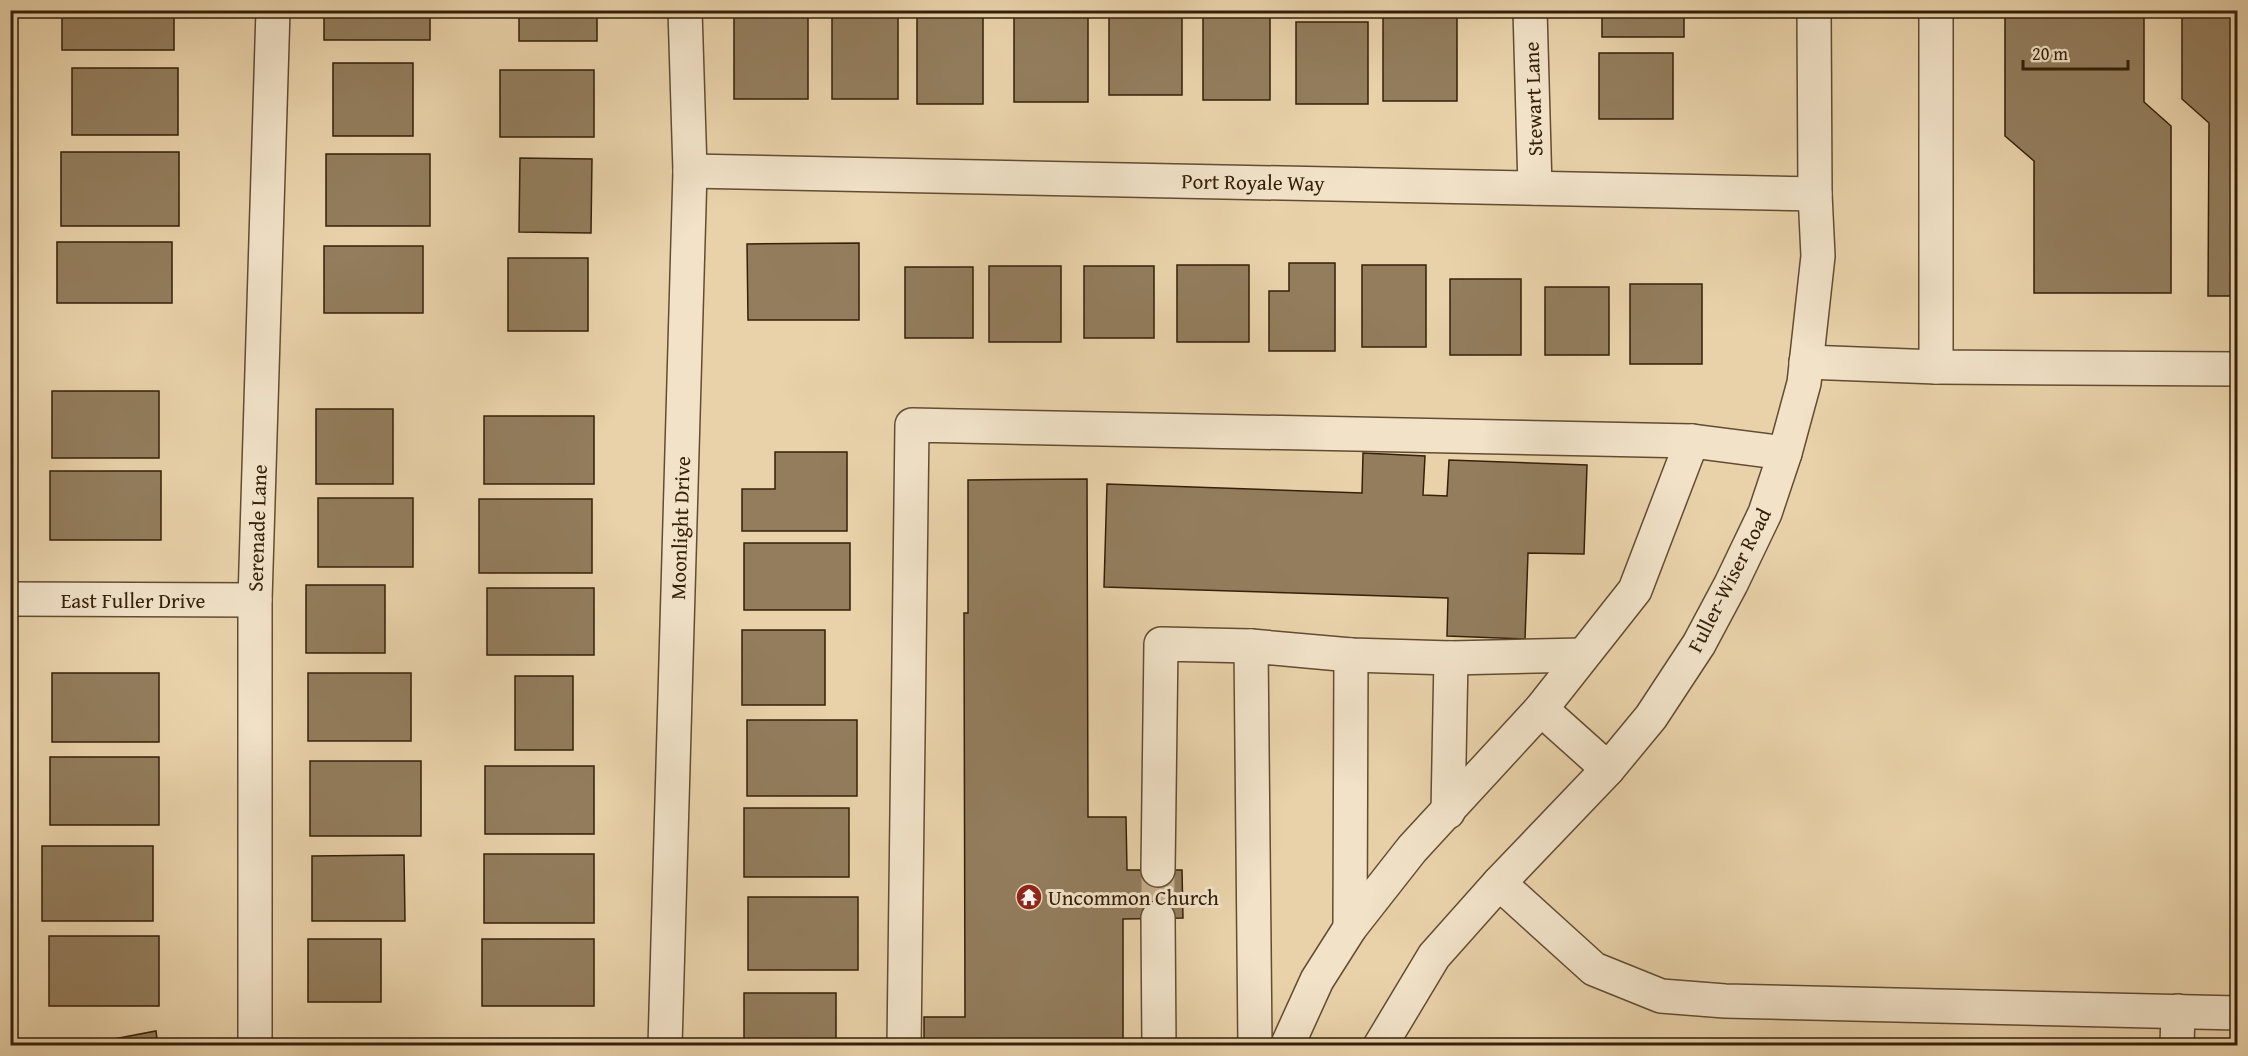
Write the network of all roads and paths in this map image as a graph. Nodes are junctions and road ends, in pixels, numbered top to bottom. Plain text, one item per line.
1 (273, 10) edge
2 (685, 10) edge
3 (1530, 10) edge
4 (1814, 10) edge
5 (1936, 10) edge
6 (690, 171) junction
7 (1535, 188) junction
8 (1815, 194) junction
9 (1806, 362) junction
10 (1936, 367) junction
11 (2238, 369) edge
12 (1692, 441) junction
13 (1785, 453) junction
14 (10, 599) edge
15 (255, 600) junction
16 (1251, 646) junction
17 (1351, 655) junction
18 (1583, 655) junction
19 (1451, 658) junction
20 (1540, 709) junction
21 (1608, 770) junction
22 (1448, 812) junction
23 (1158, 870) tunnel mouth
24 (1498, 883) junction
25 (1158, 918) tunnel mouth
26 (1350, 928) junction
27 (2178, 1011) junction
28 (2238, 1012) edge
29 (255, 1046) edge
30 (665, 1046) edge
31 (904, 1046) edge
32 (1159, 1046) edge
33 (1255, 1046) edge
34 (1287, 1046) edge
35 (1380, 1046) edge
36 (2177, 1046) edge

1 - 15 street, Serenade Lane
2 - 6 street, Moonlight Drive
3 - 7 street, Stewart Lane
4 - 8 street, Fuller-Wiser Road
5 - 10 street
6 - 7 street, Port Royale Way
6 - 30 street, Moonlight Drive
7 - 8 street, Port Royale Way
8 - 9 street, Fuller-Wiser Road
9 - 10 street
9 - 13 street, Fuller-Wiser Road
10 - 11 street
12 - 13 street
12 - 18 street
12 - 31 street
13 - 21 street, Fuller-Wiser Road
14 - 15 street, East Fuller Drive
15 - 29 street, Serenade Lane
16 - 17 street
16 - 23 street
16 - 33 street
17 - 19 street
17 - 26 street
18 - 19 street
18 - 20 street
19 - 22 street
20 - 21 street
20 - 22 street
21 - 24 street, Fuller-Wiser Road
22 - 26 street
24 - 27 street
24 - 35 street, Fuller-Wiser Road
25 - 32 street
26 - 34 street
27 - 28 street
27 - 36 street

